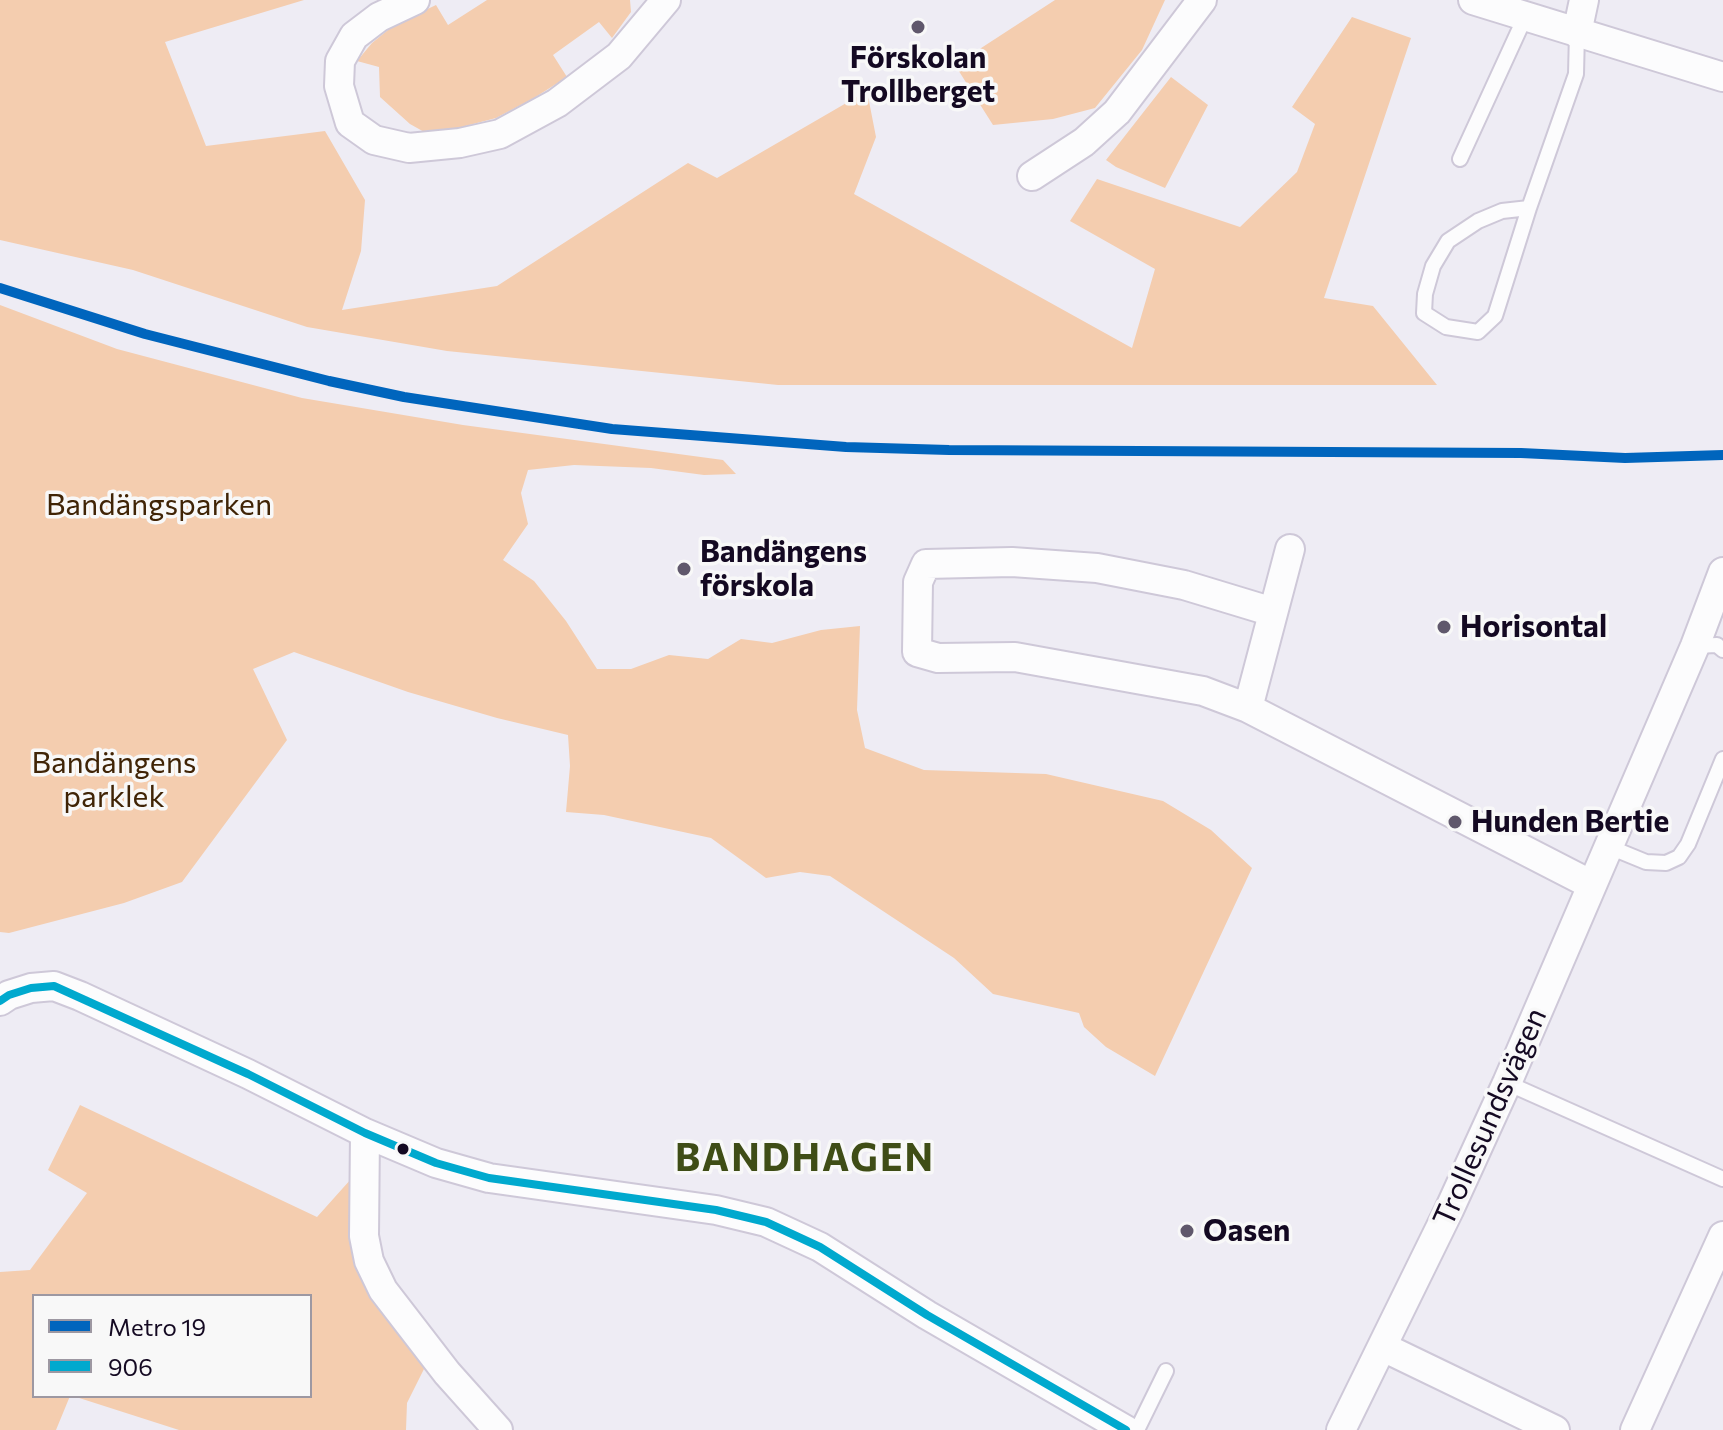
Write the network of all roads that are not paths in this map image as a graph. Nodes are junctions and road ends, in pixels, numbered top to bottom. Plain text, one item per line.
1 (415, 0) edge
2 (666, 0) edge
3 (1202, 0) edge
4 (1473, 0) edge
5 (1584, 0) edge
6 (1526, 15) junction
7 (1577, 33) junction
8 (1723, 77) edge
9 (1460, 159) dead end
10 (1032, 176) dead end
11 (1529, 208) junction
12 (1290, 549) dead end
13 (1723, 572) edge
14 (1273, 612) junction
15 (1709, 648) edge
16 (1248, 708) junction
17 (1723, 759) edge
18 (1607, 846) junction
19 (1592, 885) junction
20 (0, 1001) edge
21 (1507, 1083) junction
22 (365, 1133) junction
23 (1723, 1179) edge
24 (1723, 1236) edge
25 (1383, 1347) junction
26 (1166, 1371) dead end
27 (498, 1430) edge
28 (1126, 1430) edge
29 (1137, 1430) edge
30 (1341, 1430) edge
31 (1555, 1430) edge
32 (1635, 1430) edge

1 - 2 street
3 - 10 street
4 - 6 street
5 - 7 street
6 - 7 street
6 - 9 lane
7 - 8 street
7 - 11 lane
11 - 11 lane
12 - 14 street
13 - 15 street, Trollesundsvägen
14 - 16 street
14 - 16 street
15 - 18 street, Trollesundsvägen
16 - 19 street
17 - 18 lane
18 - 19 street, Trollesundsvägen
19 - 21 street, Trollesundsvägen
20 - 22 street
21 - 23 lane
21 - 25 street, Trollesundsvägen
22 - 27 street
22 - 28 street
24 - 32 street
25 - 30 street, Trollesundsvägen
25 - 31 street
26 - 29 lane

